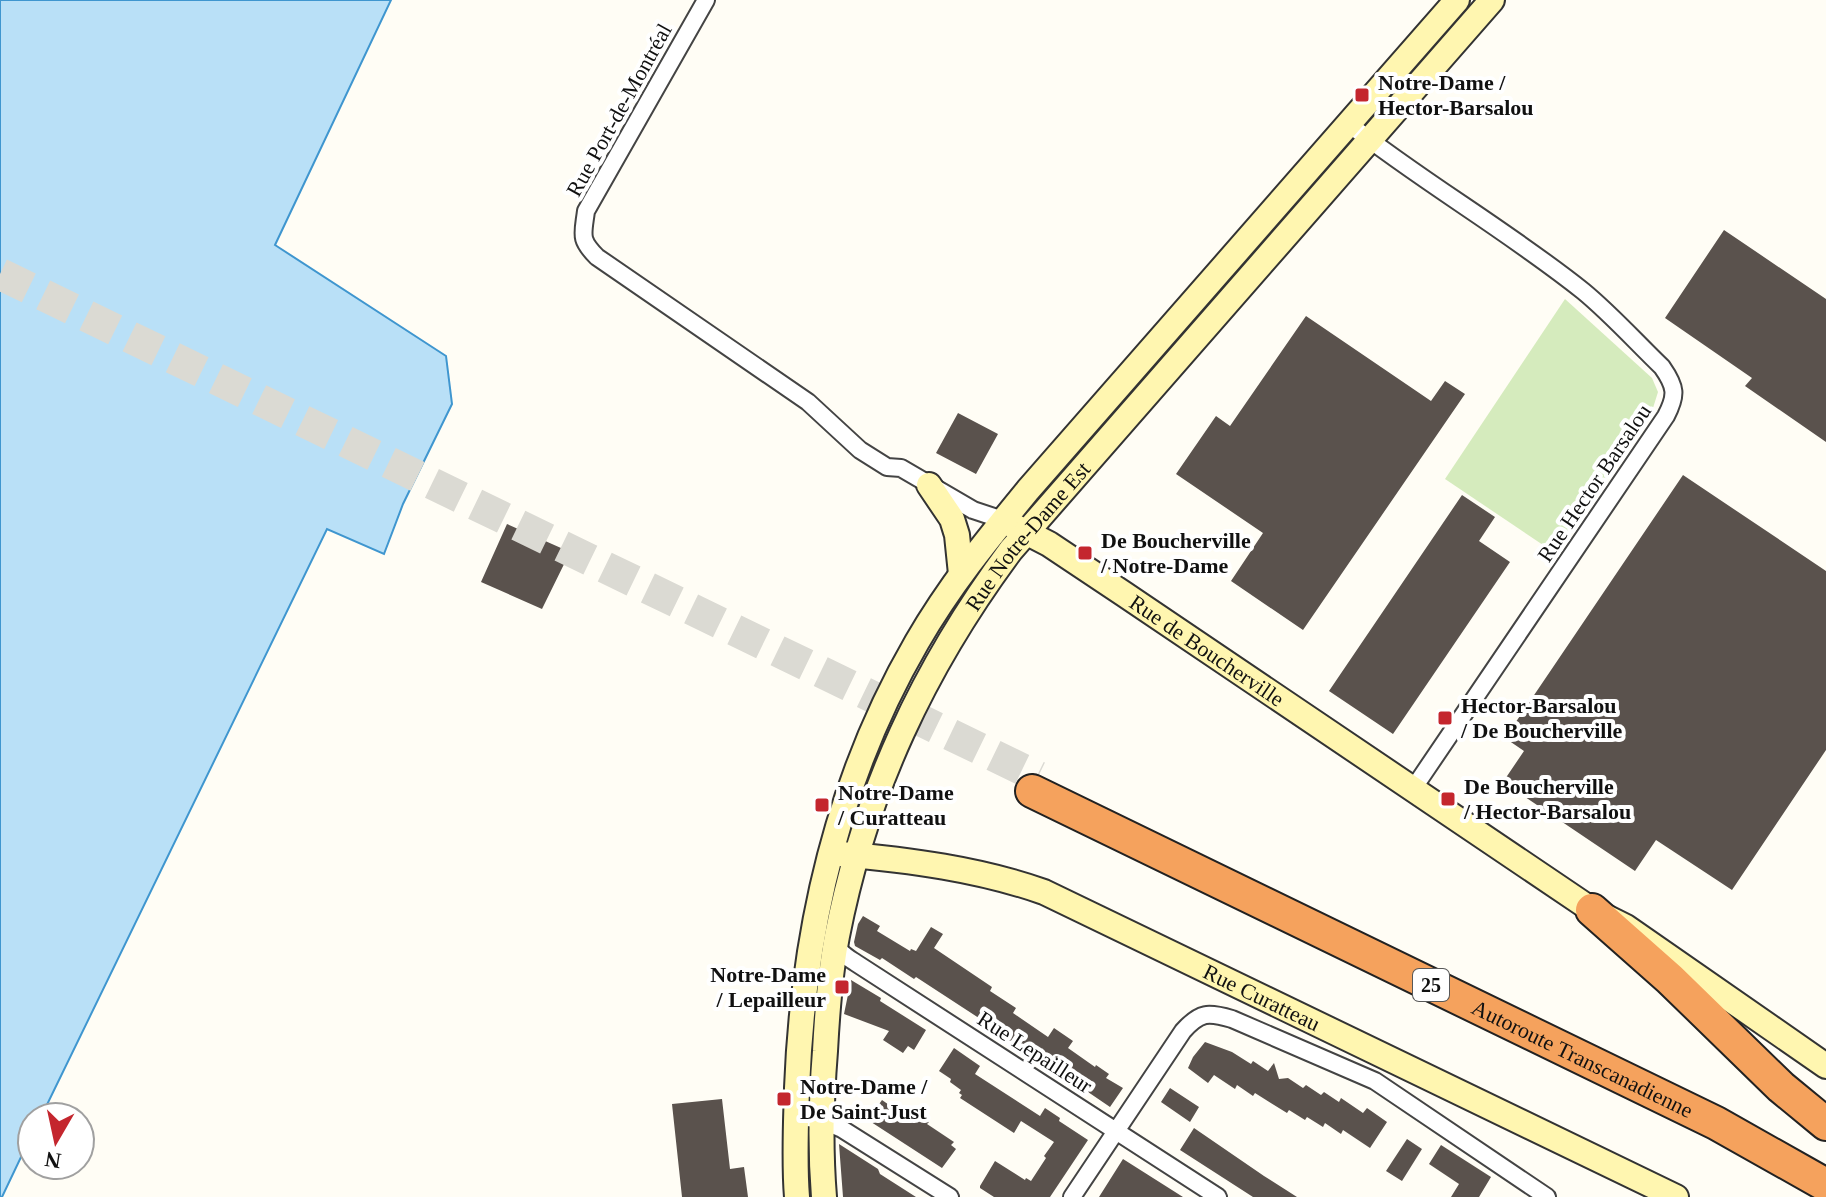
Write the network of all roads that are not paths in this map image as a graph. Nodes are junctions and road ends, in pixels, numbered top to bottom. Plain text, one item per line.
1 (706, 0) edge
2 (1457, 0) edge
3 (1492, 0) edge
4 (1349, 124) junction
5 (1370, 140) junction
6 (585, 246) joint
7 (929, 485) junction
8 (1003, 520) junction
9 (1027, 532) junction
10 (961, 574) junction
11 (1413, 789) junction
12 (830, 853) junction
13 (856, 855) junction
14 (1592, 910) junction
15 (836, 939) junction
16 (1826, 1066) edge
17 (796, 1116) junction
18 (821, 1120) junction
19 (1826, 1124) edge
20 (1115, 1130) junction
21 (1749, 1141) junction
22 (1826, 1164) edge
23 (1826, 1185) edge
24 (1528, 1192) edge
25 (1826, 1194) edge
26 (797, 1197) edge
27 (824, 1197) edge
28 (950, 1197) edge
29 (1072, 1197) edge
30 (1218, 1197) edge
31 (1547, 1197) edge
32 (1676, 1197) edge

1 - 6 street, Rue Port-de-Montréal
2 - 4 main road, Rue Notre-Dame Est
3 - 5 main road, Rue Notre-Dame Est
4 - 5 street, Rue Hector Barsalou
4 - 8 main road, Rue Notre-Dame Est
5 - 9 main road, Rue Notre-Dame Est
5 - 11 street, Rue Hector Barsalou
6 - 7 street, Rue de Boucherville
7 - 8 street, Rue de Boucherville
7 - 10 main road
8 - 9 main road, Rue de Boucherville
8 - 10 main road, Rue Notre-Dame Est
9 - 11 main road, Rue de Boucherville
9 - 13 main road, Rue Notre-Dame Est
10 - 12 main road, Rue Notre-Dame Est
11 - 14 main road, Rue de Boucherville
12 - 13 main road, Rue Curatteau
12 - 17 main road, Rue Notre-Dame Est
13 - 15 main road, Rue Notre-Dame Est
13 - 32 main road, Rue Curatteau
14 - 16 main road, Rue de Boucherville
14 - 19 highway
15 - 18 main road, Rue Notre-Dame Est
15 - 20 street, Rue Lepailleur
17 - 18 street
17 - 26 main road, Rue Notre-Dame Est
18 - 27 main road, Rue Notre-Dame Est
18 - 28 street
20 - 24 street, Rue Curatteau
20 - 29 street
20 - 30 street, Rue Lepailleur
21 - 22 highway, Autoroute Transcanadienne / 25
21 - 23 highway, Autoroute Transcanadienne / 25
21 - 25 highway
24 - 31 street, Rue Curatteau

